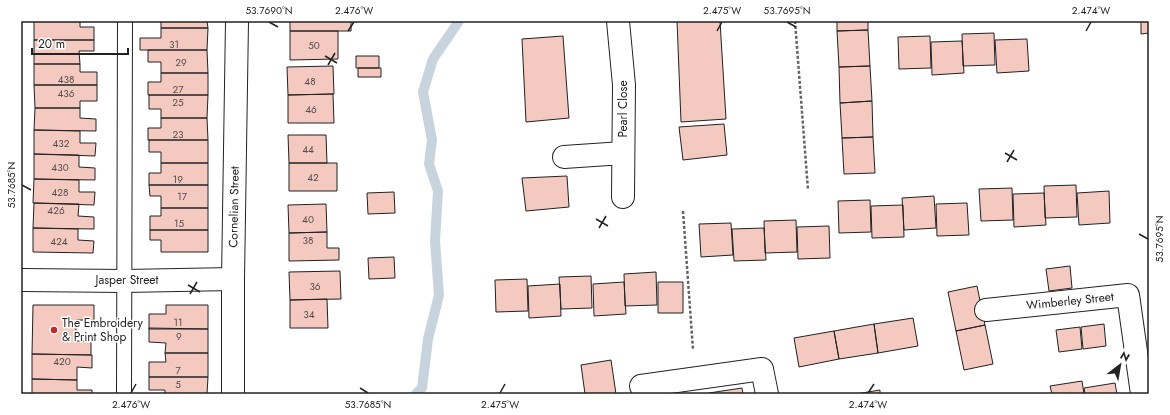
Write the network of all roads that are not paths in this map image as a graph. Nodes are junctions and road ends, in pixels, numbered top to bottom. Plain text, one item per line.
1 (125, 21) edge
2 (237, 21) edge
3 (618, 21) edge
4 (623, 153) junction
5 (564, 157) dead end
6 (623, 197) dead end
7 (21, 280) edge
8 (233, 280) junction
9 (124, 281) junction
10 (986, 310) dead end
11 (641, 386) dead end
12 (124, 394) edge
13 (233, 394) edge
14 (767, 394) edge
15 (1142, 394) edge

1 - 9 lane
2 - 8 street, Cornelian Street
3 - 4 street, Pearl Close
4 - 5 street
4 - 6 street, Pearl Close
7 - 9 street, Jasper Street
8 - 9 street, Jasper Street
8 - 13 street, Cornelian Street
9 - 12 lane
10 - 15 street, Wimberley Street
11 - 14 street

